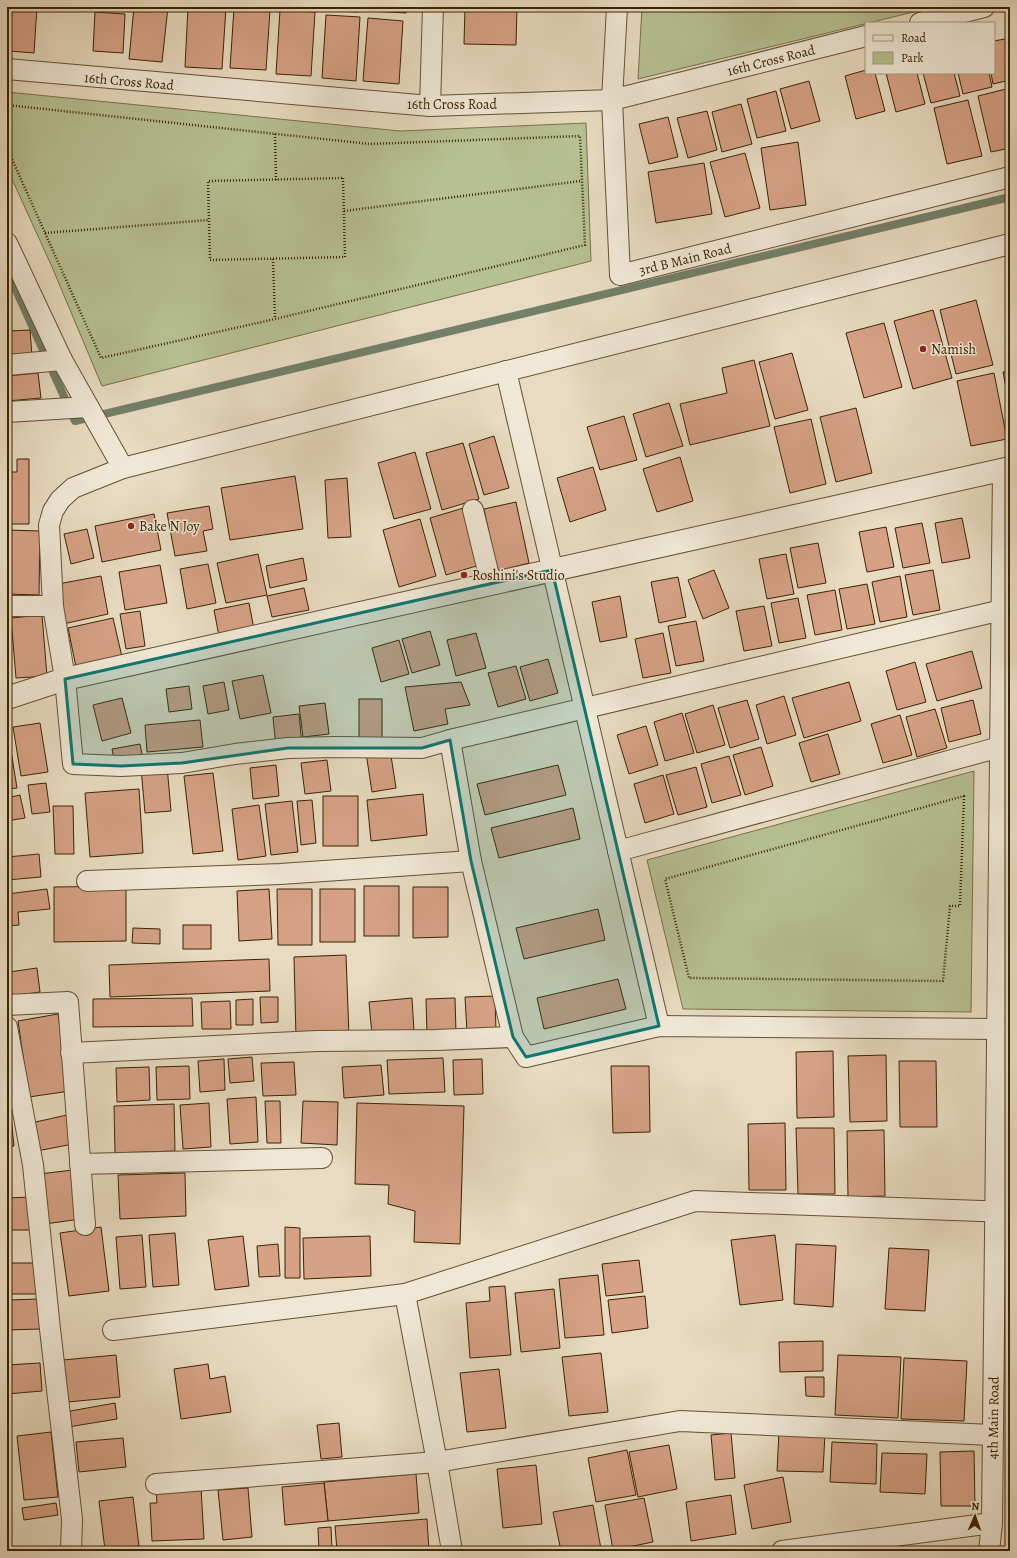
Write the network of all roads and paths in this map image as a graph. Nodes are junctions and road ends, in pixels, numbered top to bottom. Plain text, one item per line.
1 (433, 7) edge
2 (617, 7) edge
3 (984, 7) edge
4 (924, 22) edge
5 (865, 36) edge
6 (7, 69) edge
7 (612, 100) junction
8 (7, 105) edge
9 (430, 106) junction
10 (274, 134) junction
11 (7, 148) edge
12 (1010, 177) edge
13 (276, 180) junction
14 (581, 181) junction
15 (344, 211) junction
16 (209, 220) junction
17 (45, 233) junction
18 (7, 243) edge
19 (1010, 244) edge
20 (274, 259) junction
21 (15, 280) edge
22 (275, 319) junction
23 (62, 360) junction
24 (7, 365) edge
25 (506, 371) junction
26 (88, 407) junction
27 (7, 412) edge
28 (123, 468) junction
29 (1007, 469) edge
30 (473, 510) dead end
31 (552, 570) junction
32 (491, 584) junction
33 (7, 606) edge
34 (53, 606) junction
35 (1002, 610) junction
36 (65, 679) junction
37 (7, 698) edge
38 (585, 708) junction
39 (450, 740) junction
40 (1000, 747) junction
41 (618, 851) junction
42 (471, 861) junction
43 (87, 881) dead end
44 (689, 978) joint
45 (7, 1005) edge
46 (659, 1026) junction
47 (7, 1027) edge
48 (997, 1029) junction
49 (514, 1037) junction
50 (71, 1054) junction
51 (322, 1158) dead end
52 (80, 1164) junction
53 (1003, 1212) edge
54 (85, 1225) dead end
55 (405, 1294) junction
56 (113, 1330) dead end
57 (992, 1435) junction
58 (437, 1462) junction
59 (156, 1484) dead end
60 (992, 1523) junction
61 (71, 1551) edge
62 (452, 1551) edge
63 (782, 1551) edge
64 (989, 1551) edge

1 - 9 street
2 - 7 street, 3rd B Main Road
3 - 4 street
5 - 7 street, 16th Cross Road
6 - 9 street, 16th Cross Road
7 - 9 street, 16th Cross Road
7 - 12 street, 3rd B Main Road
8 - 10 path
10 - 13 path
10 - 14 path
11 - 17 path
13 - 15 path
13 - 16 path
14 - 15 path
14 - 22 path
15 - 20 path
16 - 17 path
16 - 20 path
17 - 22 path
18 - 21 street
19 - 25 street
20 - 22 path
21 - 23 street
23 - 24 street
23 - 26 street
25 - 28 street
25 - 31 street
26 - 27 street
26 - 28 street
28 - 34 street
29 - 31 street
29 - 35 street, 4th Main Road
30 - 32 street
31 - 32 street
31 - 38 street
32 - 36 street
33 - 34 street
34 - 36 street
35 - 38 street
35 - 40 street, 4th Main Road
36 - 37 street
36 - 39 street
38 - 39 street
38 - 41 street
39 - 42 street
40 - 41 street
40 - 48 street, 4th Main Road
41 - 46 street
42 - 43 street
42 - 49 street
44 - 44 path
45 - 50 street
46 - 48 street
46 - 49 street
47 - 61 street
48 - 53 street, 4th Main Road
49 - 50 street
50 - 52 street
51 - 52 street
52 - 54 street
53 - 55 street
53 - 57 street, 4th Main Road
55 - 56 street
55 - 58 street
57 - 58 street
57 - 60 street, 4th Main Road
58 - 59 street
58 - 62 street
60 - 63 street
60 - 64 street, 4th Main Road

